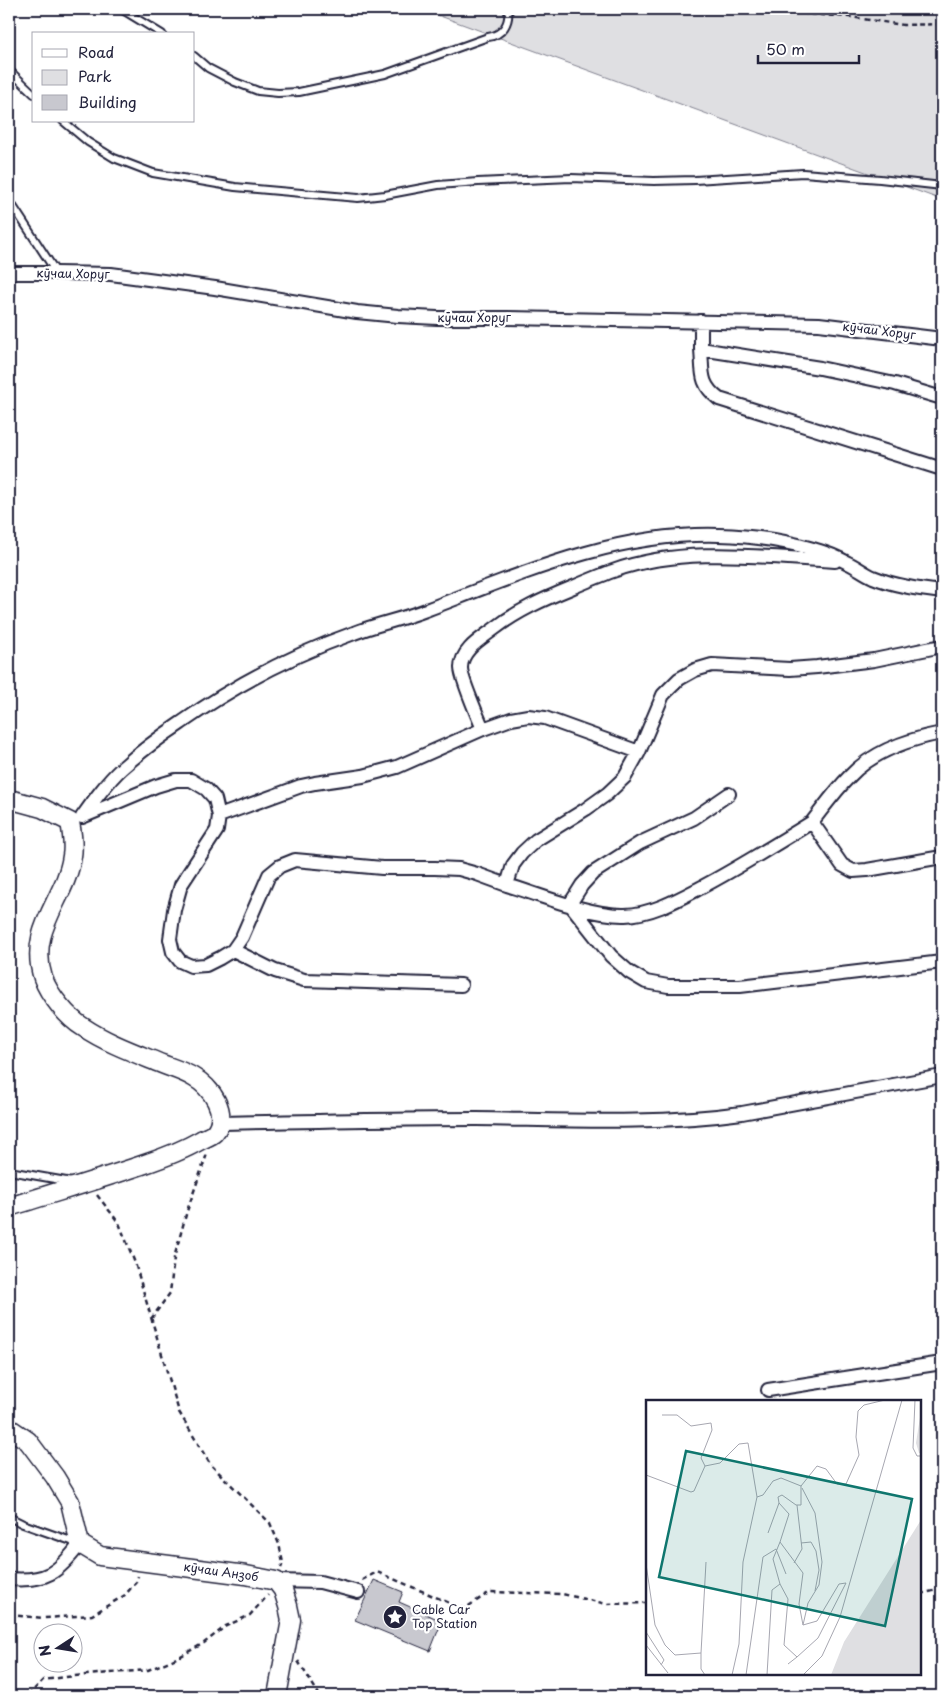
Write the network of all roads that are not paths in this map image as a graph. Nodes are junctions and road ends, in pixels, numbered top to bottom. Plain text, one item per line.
1 (121, 9) edge
2 (508, 9) edge
3 (159, 32) edge
4 (195, 57) edge
5 (9, 70) edge
6 (32, 92) edge
7 (64, 122) edge
8 (942, 186) edge
9 (9, 200) edge
10 (56, 272) junction
11 (9, 273) edge
12 (701, 321) junction
13 (942, 339) edge
14 (702, 349) junction
15 (942, 398) edge
16 (942, 469) edge
17 (848, 562) junction
18 (942, 592) edge
19 (942, 646) edge
20 (483, 729) junction
21 (942, 733) edge
22 (639, 752) junction
23 (728, 794) dead end
24 (9, 799) edge
25 (219, 816) junction
26 (76, 819) junction
27 (812, 822) junction
28 (942, 857) edge
29 (506, 885) junction
30 (570, 904) junction
31 (233, 950) junction
32 (942, 962) edge
33 (461, 985) dead end
34 (942, 1076) edge
35 (217, 1128) junction
36 (9, 1171) edge
37 (84, 1184) junction
38 (9, 1207) edge
39 (942, 1362) edge
40 (768, 1390) dead end
41 (9, 1428) edge
42 (9, 1516) edge
43 (80, 1544) junction
44 (9, 1579) edge
45 (276, 1581) junction
46 (352, 1591) road end
47 (278, 1696) edge

1 - 3 lane
2 - 4 lane
5 - 6 lane
7 - 8 lane
9 - 10 lane
10 - 11 street, кӯчаи Хоруг
10 - 12 street, кӯчаи Хоруг
12 - 13 street, кӯчаи Хоруг
12 - 14 street
14 - 15 street
14 - 16 street
17 - 18 street
17 - 20 street
17 - 26 street
19 - 22 street
20 - 22 street
20 - 25 street
21 - 27 street
22 - 29 street
23 - 30 street
24 - 26 street
25 - 26 street
25 - 31 street
26 - 35 street
27 - 28 street
27 - 30 street
29 - 30 street
29 - 31 street
30 - 32 street
31 - 33 street
34 - 35 street
35 - 37 street
36 - 37 lane
37 - 38 street
39 - 40 street
41 - 43 street
42 - 43 lane
43 - 44 street
43 - 45 street, кӯчаи Анзоб
45 - 46 street
45 - 47 street, кӯчаи Анзоб

